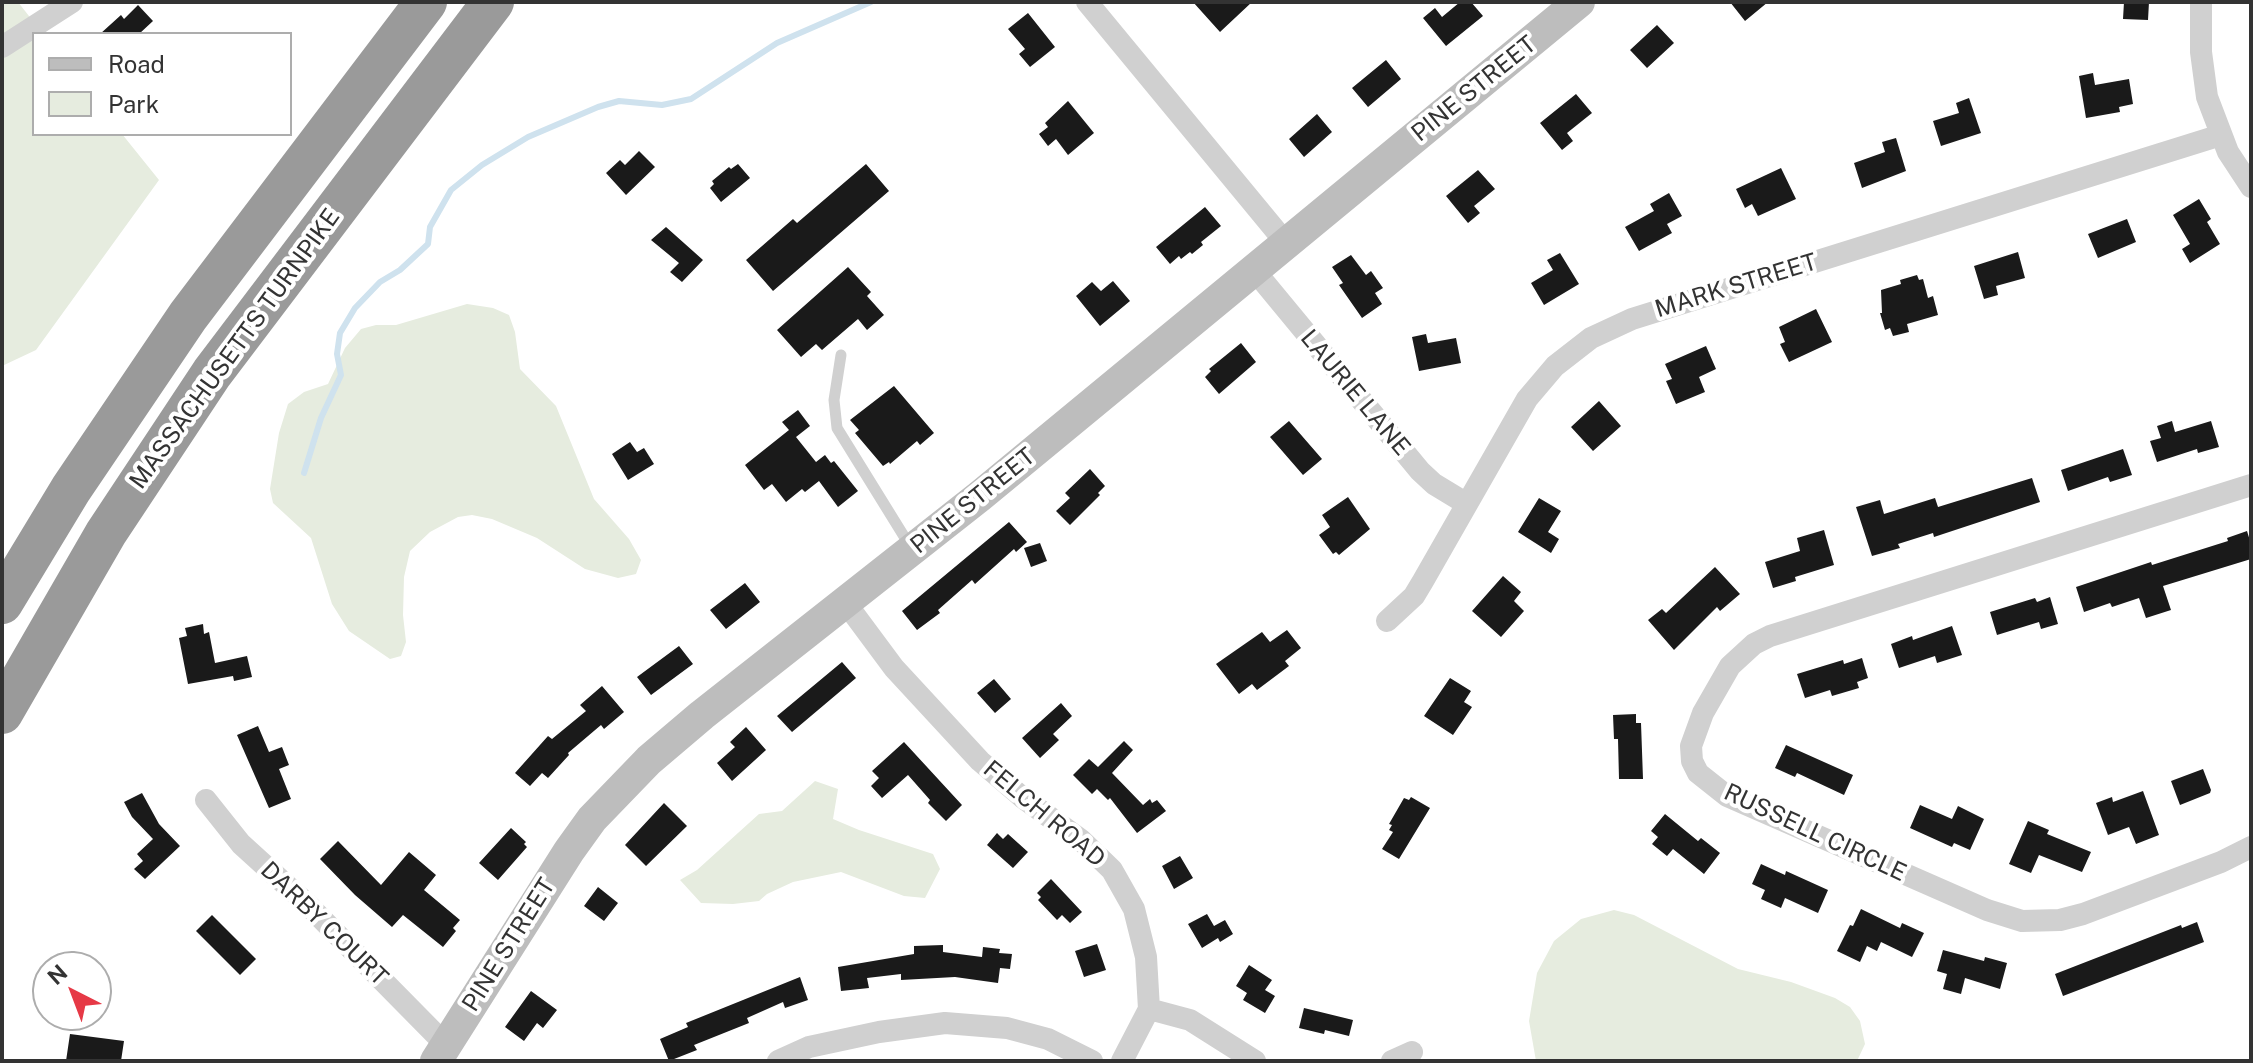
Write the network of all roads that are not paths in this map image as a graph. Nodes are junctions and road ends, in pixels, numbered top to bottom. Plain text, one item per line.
1 (72, 2) edge
2 (426, 2) edge
3 (493, 2) edge
4 (1087, 2) edge
5 (1579, 2) edge
6 (2201, 2) edge
7 (2, 47) edge
8 (2221, 135) junction
9 (2251, 187) edge
10 (1286, 243) junction
11 (1254, 270) junction
12 (841, 355) dead end
13 (2251, 485) edge
14 (1467, 504) junction
15 (913, 550) junction
16 (845, 602) junction
17 (2, 603) edge
18 (1387, 621) dead end
19 (2, 713) edge
20 (206, 800) dead end
21 (2251, 847) edge
22 (1149, 1009) junction
23 (441, 1053) edge
24 (778, 1061) edge
25 (1092, 1061) edge
26 (1122, 1061) edge
27 (1255, 1061) edge

1 - 7 street
2 - 17 highway
3 - 19 highway, MASSACHUSETTS TURNPIKE
4 - 10 street
5 - 10 main road, PINE STREET
6 - 8 street
8 - 9 street
8 - 14 street, MARK STREET
10 - 11 main road, PINE STREET
11 - 14 street, LAURIE LANE
11 - 15 main road, PINE STREET
12 - 15 lane
13 - 21 street, RUSSELL CIRCLE
14 - 18 street, MARK STREET
15 - 16 main road, PINE STREET
16 - 22 street, FELCH ROAD
16 - 23 main road, PINE STREET
20 - 23 street, DARBY COURT
22 - 26 street
22 - 27 street
24 - 25 street

